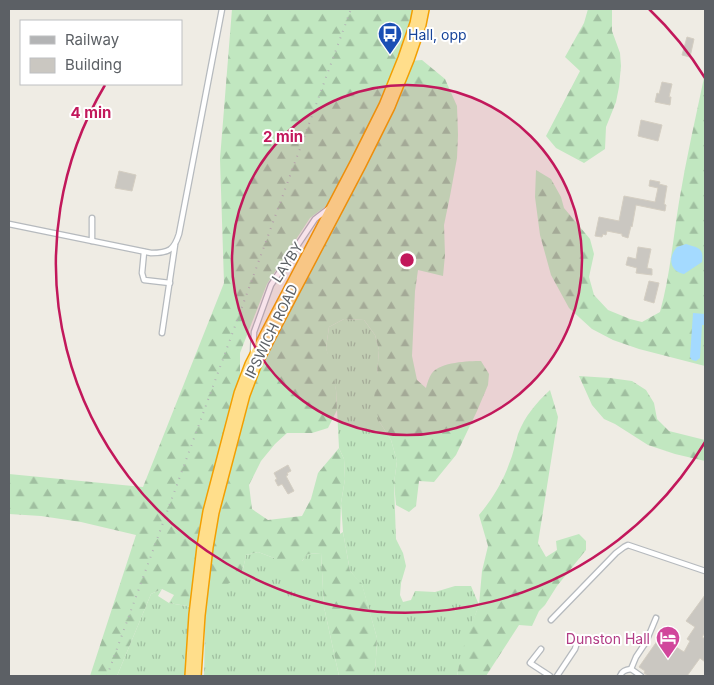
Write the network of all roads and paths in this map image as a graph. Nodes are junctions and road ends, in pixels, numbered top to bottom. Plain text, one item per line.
1 (222, 9) edge
2 (421, 9) edge
3 (92, 218) dead end
4 (9, 224) edge
5 (92, 241) junction
6 (175, 245) junction
7 (144, 252) junction
8 (170, 283) junction
9 (162, 334) dead end
10 (705, 571) edge
11 (656, 618) dead end
12 (551, 620) dead end
13 (578, 639) dead end
14 (541, 649) dead end
15 (631, 669) junction
16 (193, 676) edge
17 (550, 676) edge
18 (557, 676) edge
19 (620, 676) edge
20 (641, 676) edge

1 - 6 lane
2 - 16 highway, IPSWICH ROAD
3 - 5 lane
4 - 5 lane
5 - 7 lane
6 - 7 lane
6 - 8 lane
7 - 8 lane
8 - 9 lane
10 - 12 lane
11 - 15 lane
13 - 18 lane
14 - 17 lane
15 - 19 lane
15 - 20 lane

